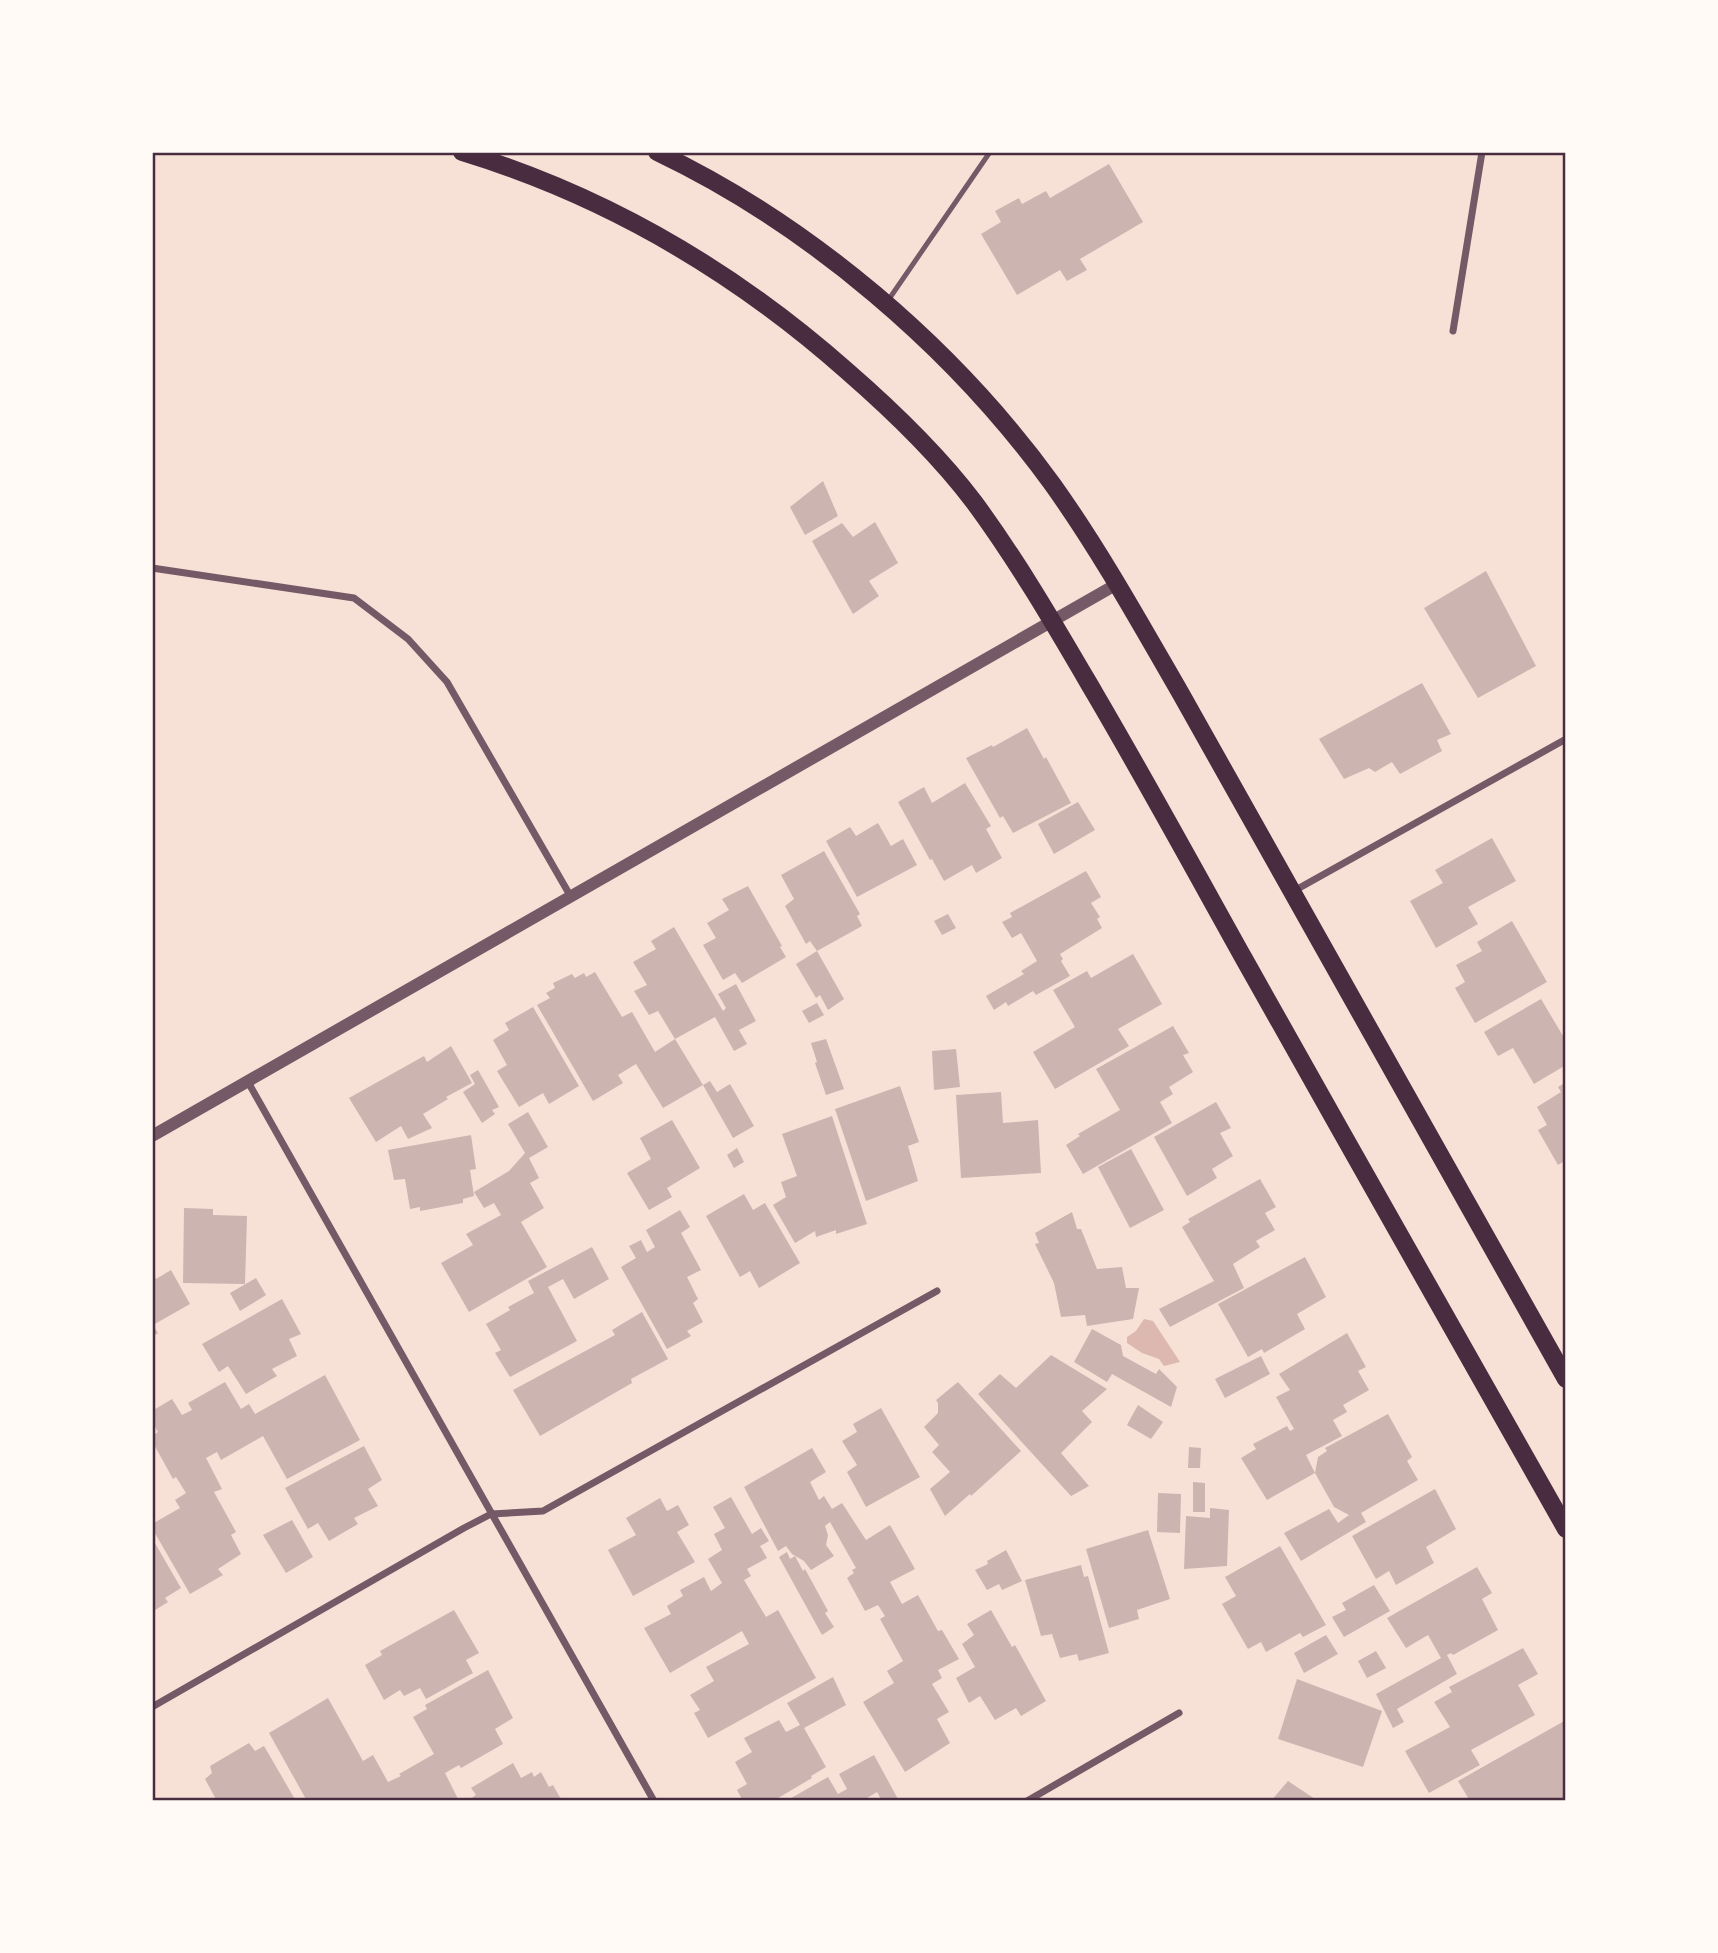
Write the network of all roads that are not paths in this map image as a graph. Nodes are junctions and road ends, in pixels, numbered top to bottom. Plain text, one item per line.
1 (462, 152) edge
2 (657, 152) edge
3 (990, 152) edge
4 (1482, 152) edge
5 (885, 304) junction
6 (1452, 331) dead end
7 (152, 568) edge
8 (1117, 584) junction
9 (1052, 621) junction
10 (1566, 738) edge
11 (1292, 892) junction
12 (571, 897) junction
13 (248, 1082) junction
14 (152, 1136) edge
15 (937, 1291) dead end
16 (1566, 1379) edge
17 (491, 1514) junction
18 (1566, 1529) edge
19 (152, 1707) edge
20 (1180, 1713) dead end
21 (654, 1801) edge
22 (1027, 1801) edge

1 - 9 main road
2 - 5 main road
3 - 5 lane
4 - 6 street
5 - 8 main road
7 - 12 street
8 - 9 street
8 - 11 main road
9 - 12 street
9 - 18 main road
10 - 11 street
11 - 16 main road
12 - 13 street
13 - 14 street
13 - 17 street
15 - 17 street
17 - 19 street
17 - 21 street
20 - 22 street

